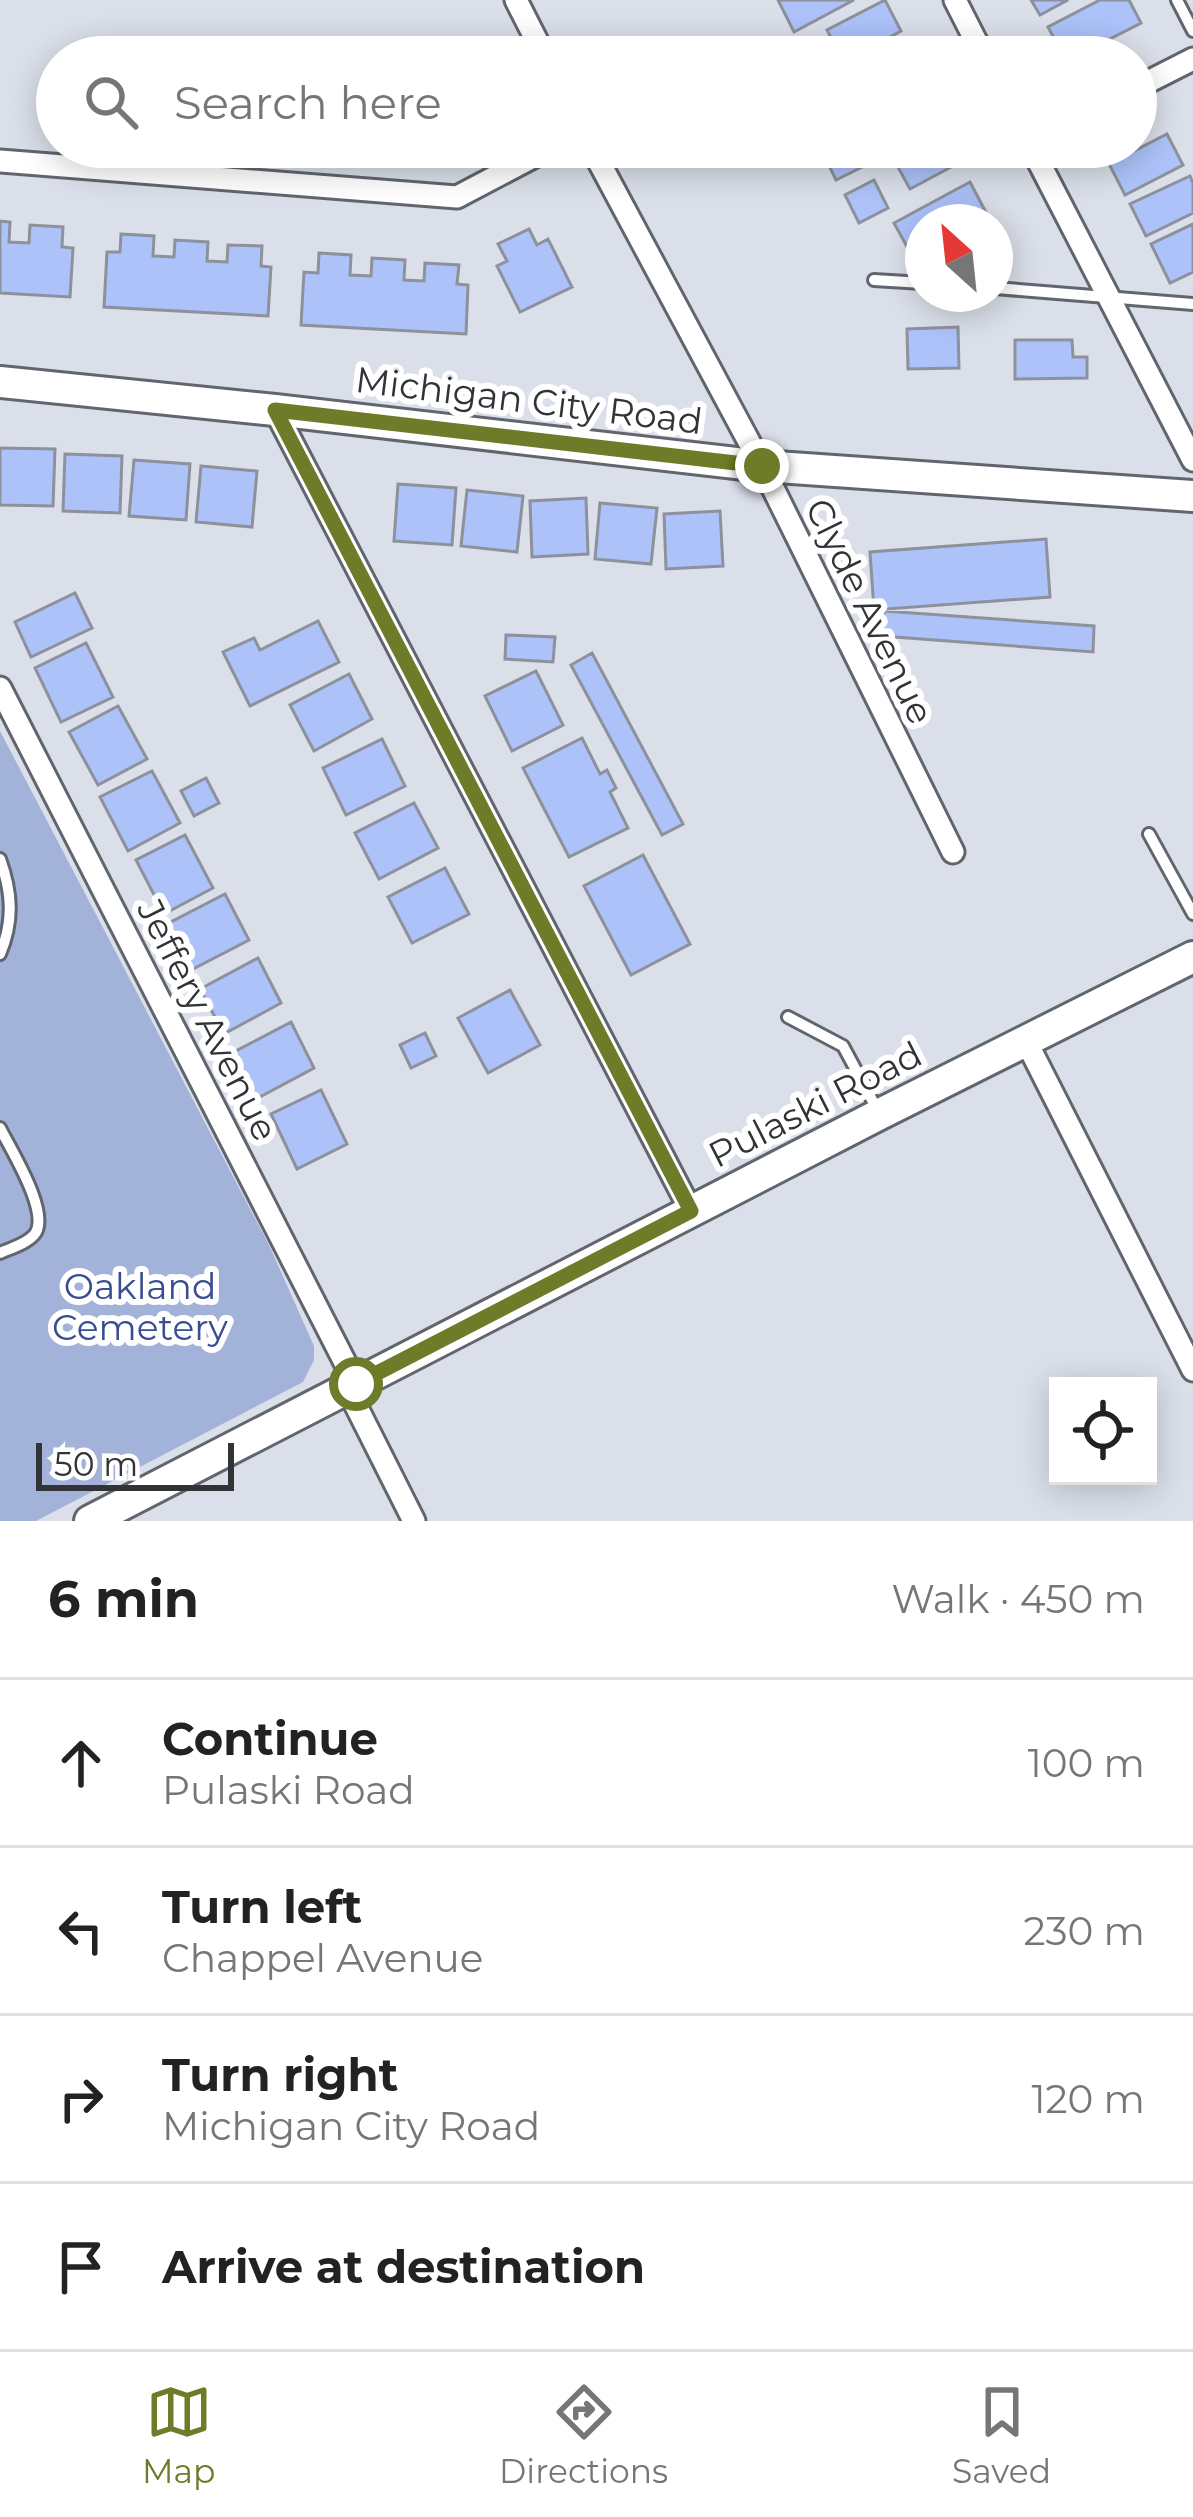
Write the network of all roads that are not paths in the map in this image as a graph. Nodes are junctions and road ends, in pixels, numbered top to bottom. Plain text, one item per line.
1 (515, 0) edge
2 (955, 0) edge
3 (1177, 0) edge
4 (1193, 31) edge
5 (533, 36) edge
6 (973, 36) edge
7 (1193, 59) edge
8 (1157, 77) edge
9 (0, 161) edge
10 (36, 164) edge
11 (89, 168) edge
12 (513, 168) edge
13 (602, 168) edge
14 (1042, 168) edge
15 (874, 280) dead end
16 (905, 282) edge
17 (1013, 289) edge
18 (1108, 296) junction
19 (1193, 304) edge
20 (0, 382) edge
21 (275, 410) junction
22 (1193, 460) edge
23 (762, 466) junction
24 (1193, 496) edge
25 (0, 688) edge
26 (1150, 834) dead end
27 (953, 852) dead end
28 (0, 859) edge
29 (1193, 914) edge
30 (0, 954) edge
31 (1193, 958) edge
32 (788, 1017) dead end
33 (1026, 1041) junction
34 (880, 1114) junction
35 (0, 1129) edge
36 (691, 1211) junction
37 (0, 1252) edge
38 (1193, 1370) edge
39 (351, 1386) junction
40 (90, 1521) edge
41 (413, 1521) edge

1 - 5 street
2 - 6 street
3 - 4 lane
7 - 8 street
9 - 10 street
11 - 12 street
13 - 23 street, Clyde Avenue
14 - 18 street
15 - 16 lane
17 - 18 lane
18 - 19 lane
18 - 22 street
20 - 21 street, Michigan City Road
21 - 23 street, Michigan City Road
21 - 36 street
23 - 24 street, Michigan City Road
23 - 27 street, Clyde Avenue
25 - 39 street, Jeffery Avenue
26 - 29 lane
28 - 30 lane
31 - 33 street, Pulaski Road
32 - 34 lane
33 - 34 street, Pulaski Road
33 - 38 street
34 - 36 street, Pulaski Road
35 - 37 lane
36 - 39 street, Pulaski Road
39 - 40 street, Pulaski Road
39 - 41 street

